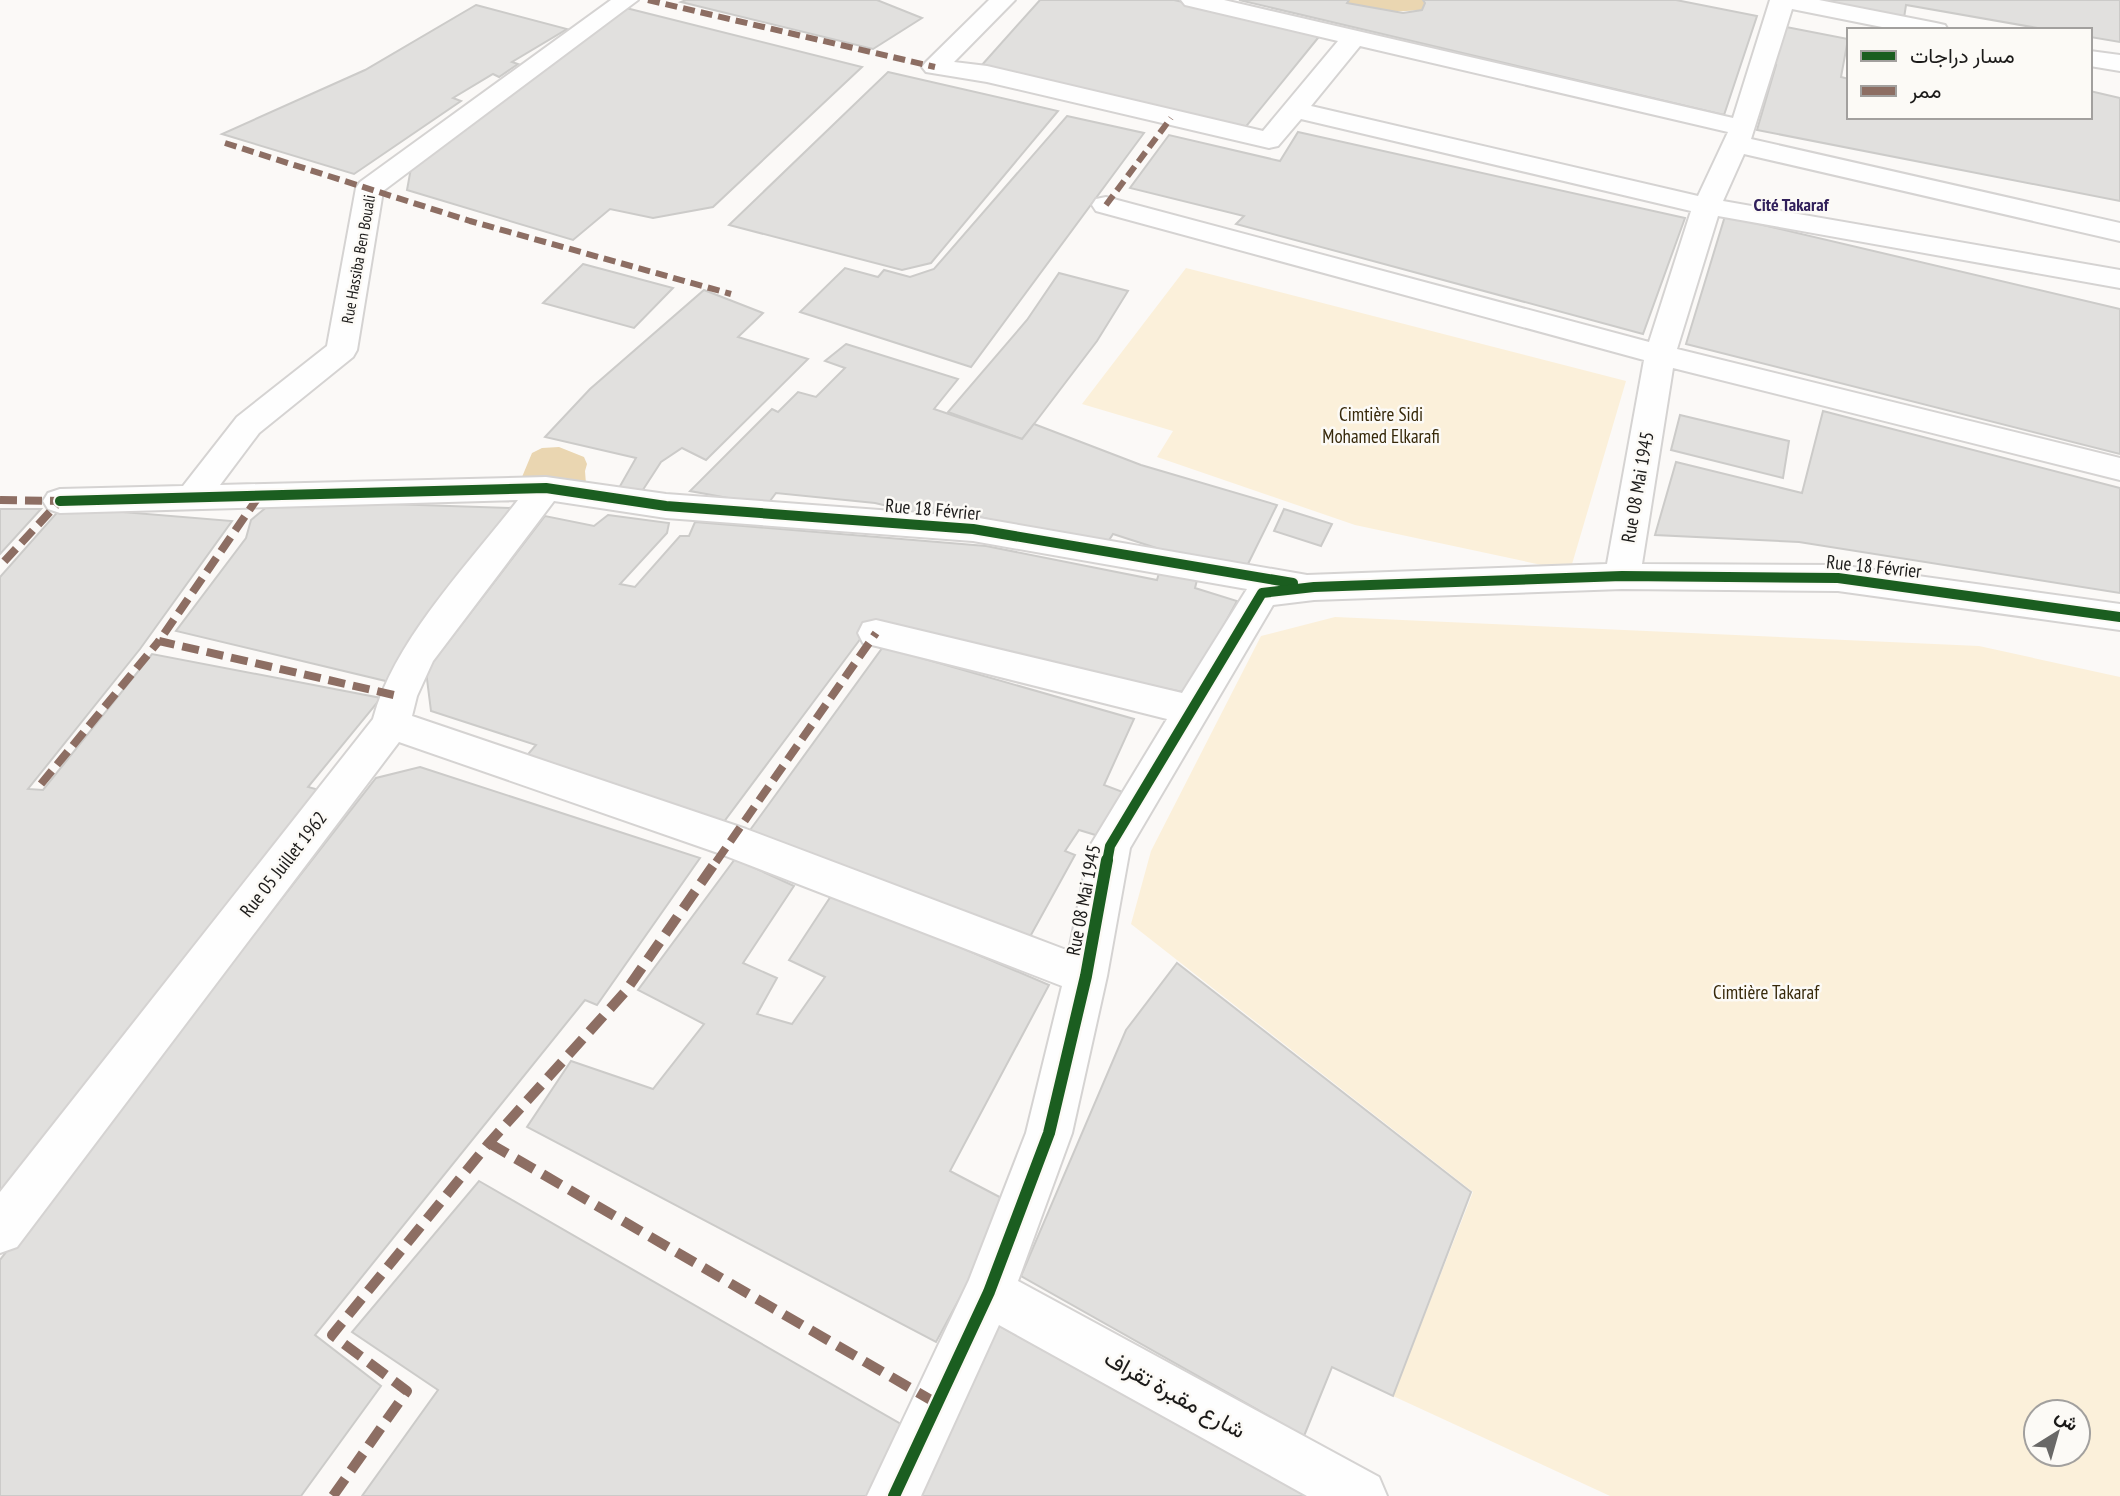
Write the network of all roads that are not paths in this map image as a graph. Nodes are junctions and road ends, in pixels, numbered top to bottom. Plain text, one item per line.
1 (626, 0) edge
2 (1003, 0) edge
3 (1193, 0) edge
4 (1782, 0) edge
5 (1926, 28) edge
6 (1355, 37) junction
7 (2092, 58) edge
8 (2120, 63) edge
9 (1296, 110) junction
10 (1740, 136) junction
11 (1106, 205) dead end
12 (1707, 206) junction
13 (2120, 232) edge
14 (2120, 279) edge
15 (1661, 355) junction
16 (2120, 469) edge
17 (546, 488) junction
18 (191, 499) junction
19 (60, 501) dead end
20 (1622, 576) junction
21 (1314, 587) junction
22 (2120, 617) edge
23 (876, 633) dead end
24 (1191, 710) junction
25 (391, 724) junction
26 (1086, 976) junction
27 (0, 1230) edge
28 (989, 1292) junction
29 (894, 1496) edge
30 (1360, 1496) edge

1 - 18 street, Rue Hassiba Ben Bouali
2 - 9 street
3 - 6 street
4 - 5 street
4 - 10 street, Rue 08 Mai 1945
6 - 9 street
6 - 10 street
7 - 8 street
9 - 12 street
10 - 12 street, Rue 08 Mai 1945
10 - 13 street
11 - 15 street
12 - 14 street
12 - 15 street, Rue 08 Mai 1945
15 - 16 street
15 - 20 street, Rue 08 Mai 1945
17 - 18 street, Rue 18 Février
17 - 21 street, Rue 18 Février
17 - 25 street, Rue 05 Juillet 1962
18 - 19 street, Rue 18 Février
20 - 21 street, Rue 08 Mai 1945
20 - 22 street, Rue 18 Février
21 - 24 street, Rue 08 Mai 1945
23 - 24 street
24 - 26 street, Rue 08 Mai 1945
25 - 26 street
25 - 27 street, Rue 05 Juillet 1962
26 - 28 street, Rue 08 Mai 1945
28 - 29 street, Rue 08 Mai 1945
28 - 30 street, شارع مقبرة تقراف

